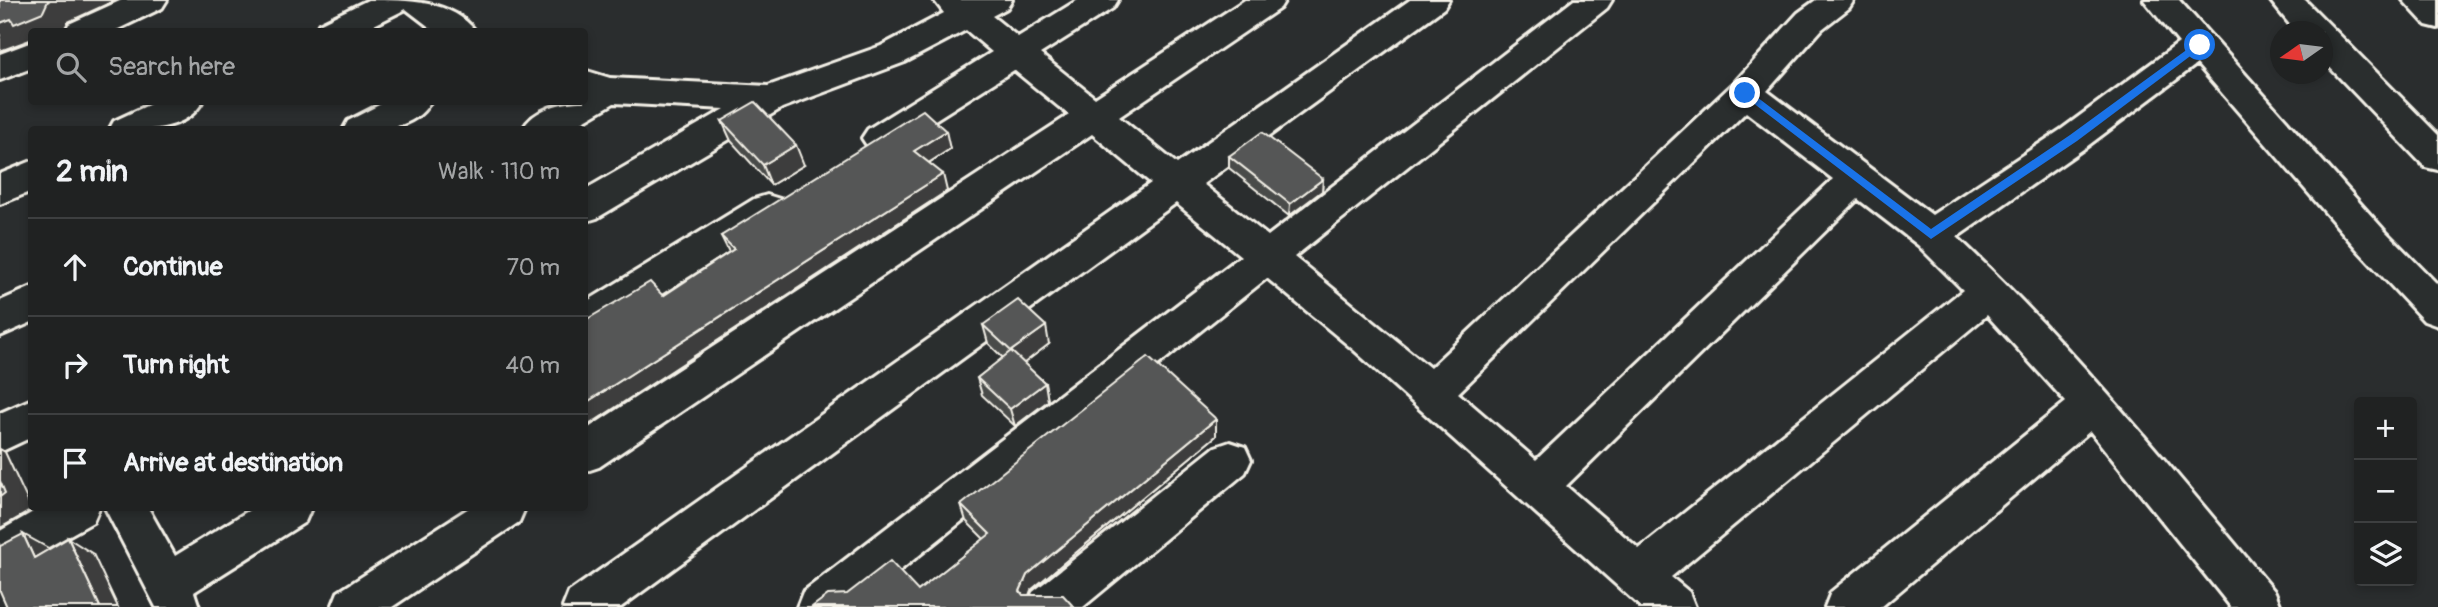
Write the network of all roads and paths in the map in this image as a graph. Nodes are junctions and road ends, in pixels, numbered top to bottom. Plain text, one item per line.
1 (151, 0) edge
2 (396, 0) edge
3 (416, 0) edge
4 (1102, 0) edge
5 (1269, 0) edge
6 (1433, 0) edge
7 (1597, 0) edge
8 (1838, 0) edge
9 (2160, 0) edge
10 (2286, 0) edge
11 (2420, 0) edge
12 (971, 5) edge
13 (2438, 18) edge
14 (2306, 21) edge
15 (90, 28) edge
16 (339, 28) edge
17 (454, 28) edge
18 (2200, 45) junction
19 (2333, 49) edge
20 (1015, 54) junction
21 (28, 56) edge
22 (0, 68) edge
23 (597, 86) edge
24 (1745, 93) junction
25 (770, 99) junction
26 (179, 105) edge
27 (407, 105) edge
28 (572, 105) edge
29 (1092, 117) junction
30 (134, 126) edge
31 (368, 126) edge
32 (544, 126) edge
33 (852, 156) edge
34 (2438, 157) edge
35 (28, 177) edge
36 (1856, 178) junction
37 (1180, 184) junction
38 (0, 190) edge
39 (794, 192) edge
40 (588, 206) edge
41 (1931, 235) junction
42 (1268, 256) junction
43 (1989, 291) junction
44 (28, 305) edge
45 (2438, 310) edge
46 (0, 320) edge
47 (588, 321) edge
48 (1431, 393) junction
49 (2092, 404) junction
50 (28, 418) edge
51 (0, 434) edge
52 (588, 451) edge
53 (1230, 460) dead end
54 (1538, 486) junction
55 (73, 511) edge
56 (129, 511) edge
57 (286, 511) edge
58 (499, 511) edge
59 (0, 554) edge
60 (1637, 578) junction
61 (173, 596) edge
62 (355, 607) edge
63 (584, 607) edge
64 (819, 607) edge
65 (1049, 607) edge
66 (1673, 607) edge
67 (1847, 607) edge
68 (2259, 607) edge

1 - 15 street
2 - 16 street
3 - 17 street
4 - 20 street
5 - 29 street
6 - 37 street
7 - 42 street
8 - 24 street
9 - 18 street
10 - 14 street
11 - 13 street
12 - 20 street
12 - 25 street
18 - 41 street
18 - 45 street
19 - 34 street
20 - 29 street
20 - 33 street
21 - 22 street
23 - 25 street
24 - 36 street
24 - 48 street
25 - 40 street
26 - 30 street
27 - 31 street
28 - 32 street
29 - 37 street
29 - 52 street
35 - 38 street
36 - 41 street
36 - 54 street
37 - 42 street
37 - 63 street
39 - 47 street
41 - 43 street
42 - 48 street
42 - 64 street
43 - 49 street
43 - 60 street
44 - 46 street
48 - 54 street
49 - 67 street
49 - 68 street
50 - 51 street
53 - 65 street
54 - 60 street
55 - 59 street
56 - 61 street
57 - 61 street
58 - 62 street
60 - 66 street

